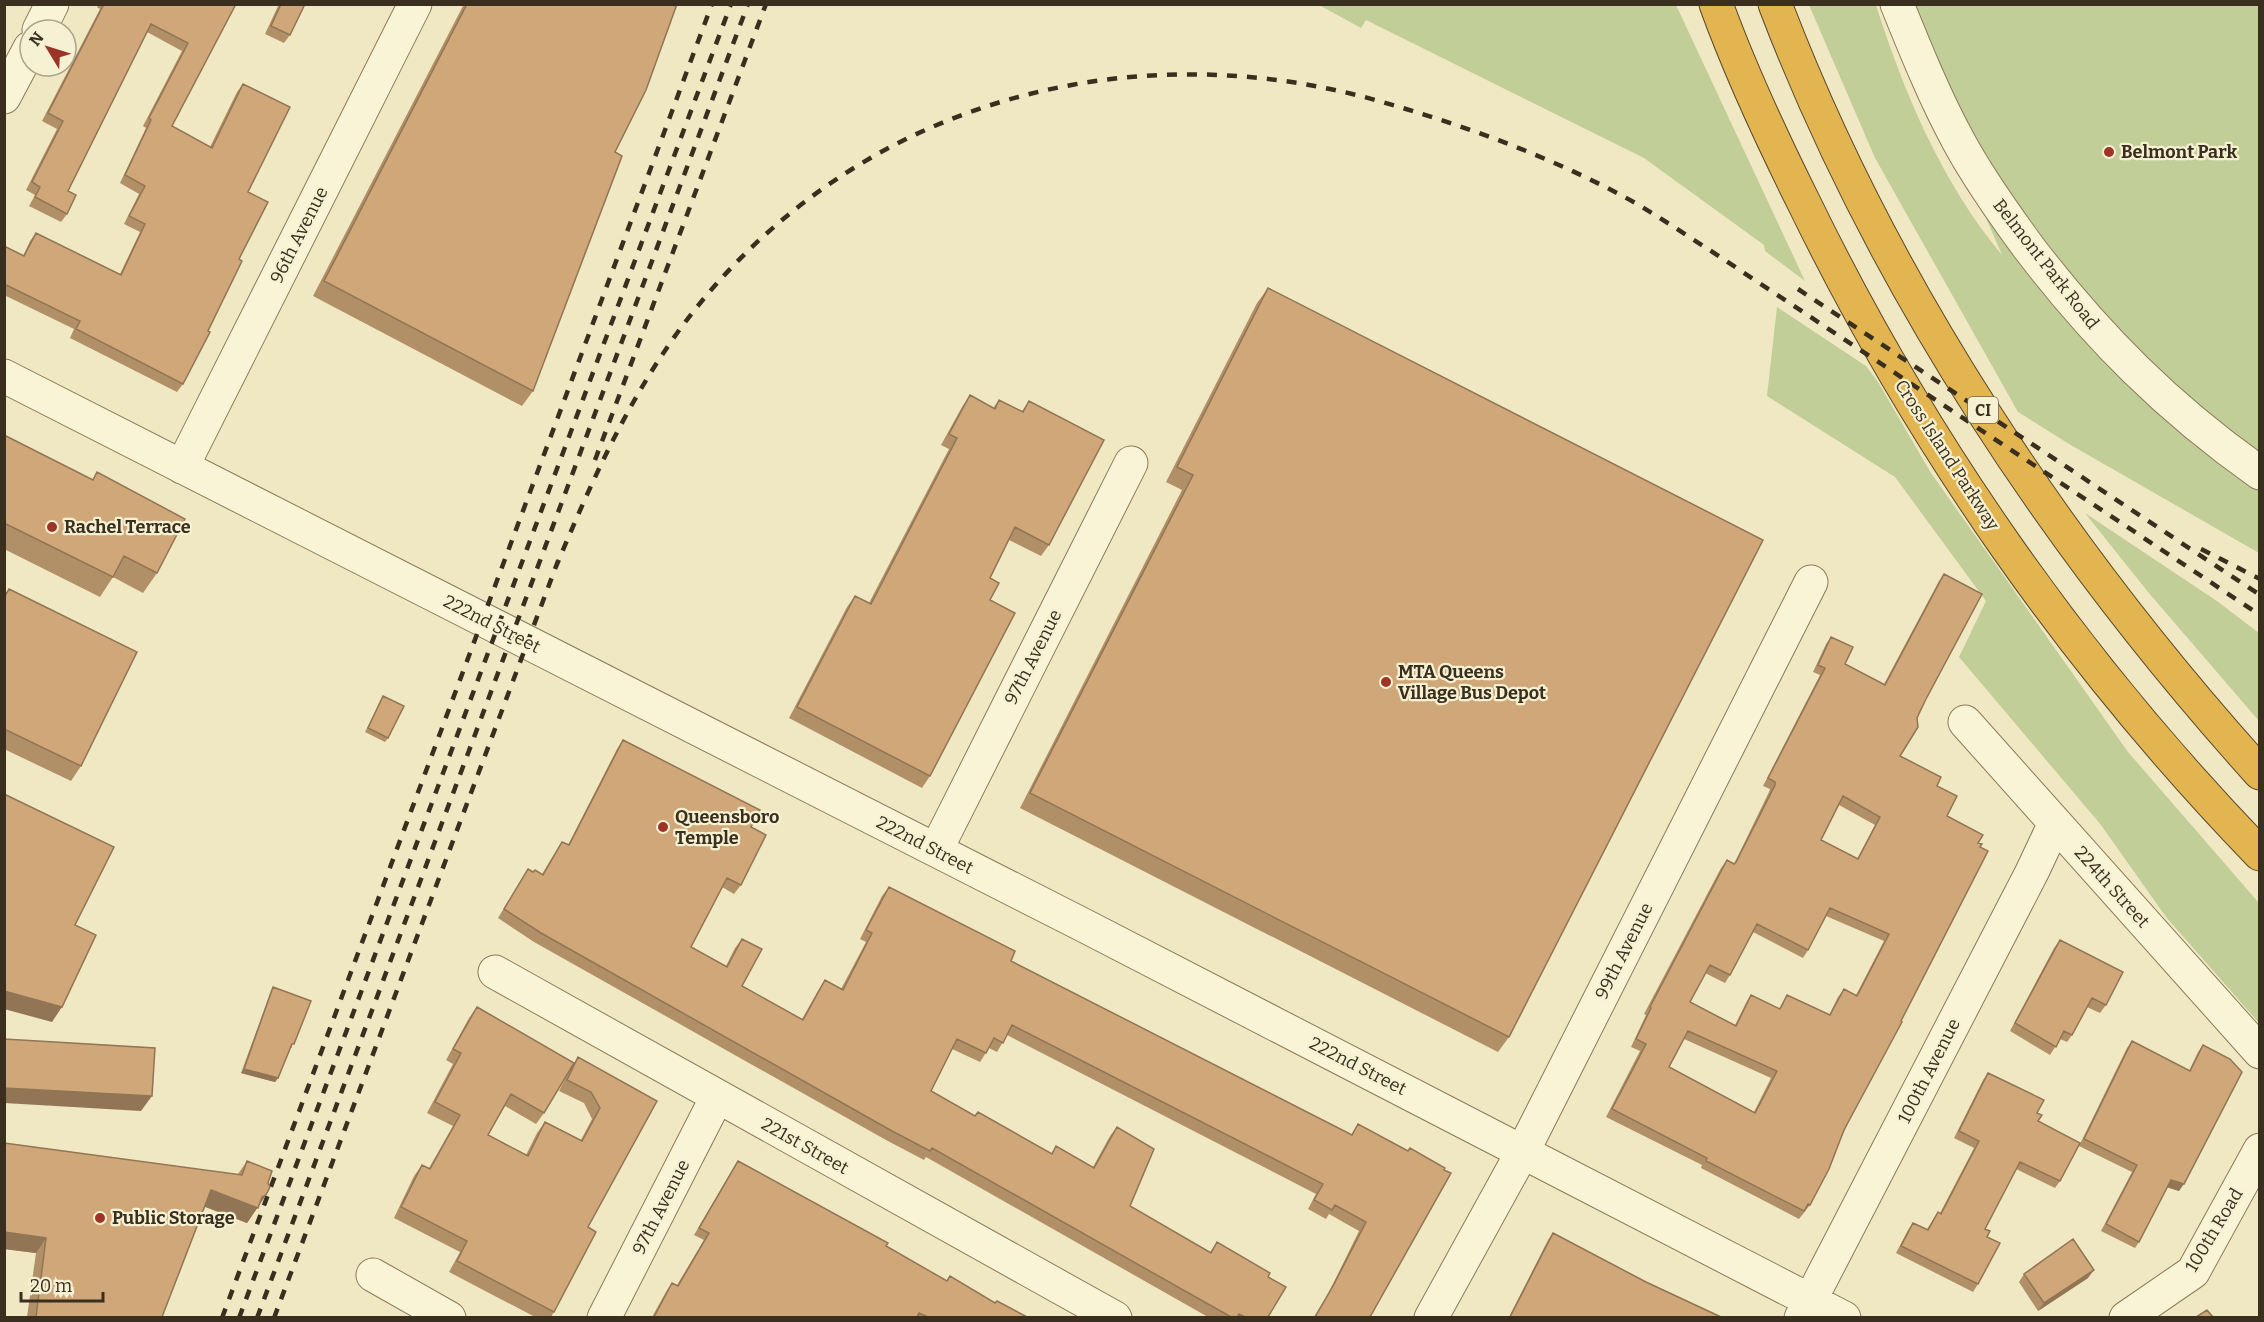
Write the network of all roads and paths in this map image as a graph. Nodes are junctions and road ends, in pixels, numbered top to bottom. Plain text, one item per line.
1 (52, 4) edge
2 (415, 4) edge
3 (1775, 4) edge
4 (1897, 4) edge
5 (1717, 11) edge
6 (45, 18) edge
7 (18, 71) edge
8 (4, 97) edge
9 (4, 376) edge
10 (1131, 463) dead end
11 (182, 466) junction
12 (2259, 473) edge
13 (1811, 582) dead end
14 (1965, 722) dead end
15 (2259, 773) edge
16 (2055, 823) junction
17 (936, 850) junction
18 (2259, 854) edge
19 (495, 972) dead end
20 (2259, 1052) edge
21 (717, 1097) junction
22 (1523, 1150) junction
23 (2259, 1150) edge
24 (373, 1275) dead end
25 (1807, 1308) edge
26 (449, 1317) edge
27 (604, 1317) edge
28 (1115, 1317) edge
29 (1431, 1317) edge
30 (1844, 1317) edge
31 (2126, 1317) edge

1 - 6 street
2 - 11 street, 96th Avenue
3 - 15 highway, CI
4 - 12 street, Belmont Park Road
5 - 18 highway, Cross Island Parkway
7 - 8 street
9 - 11 street, 222nd Street
10 - 17 street, 97th Avenue
11 - 17 street, 222nd Street
13 - 22 street, 99th Avenue
14 - 16 street, 224th Street
16 - 20 street, 224th Street
16 - 25 street, 100th Avenue
17 - 22 street, 222nd Street
19 - 21 street, 221st Street
21 - 27 street, 97th Avenue
21 - 28 street, 221st Street
22 - 25 street, 222nd Street
22 - 29 street, 99th Avenue
23 - 31 street, 100th Road
24 - 26 street
25 - 30 street, 222nd Street

